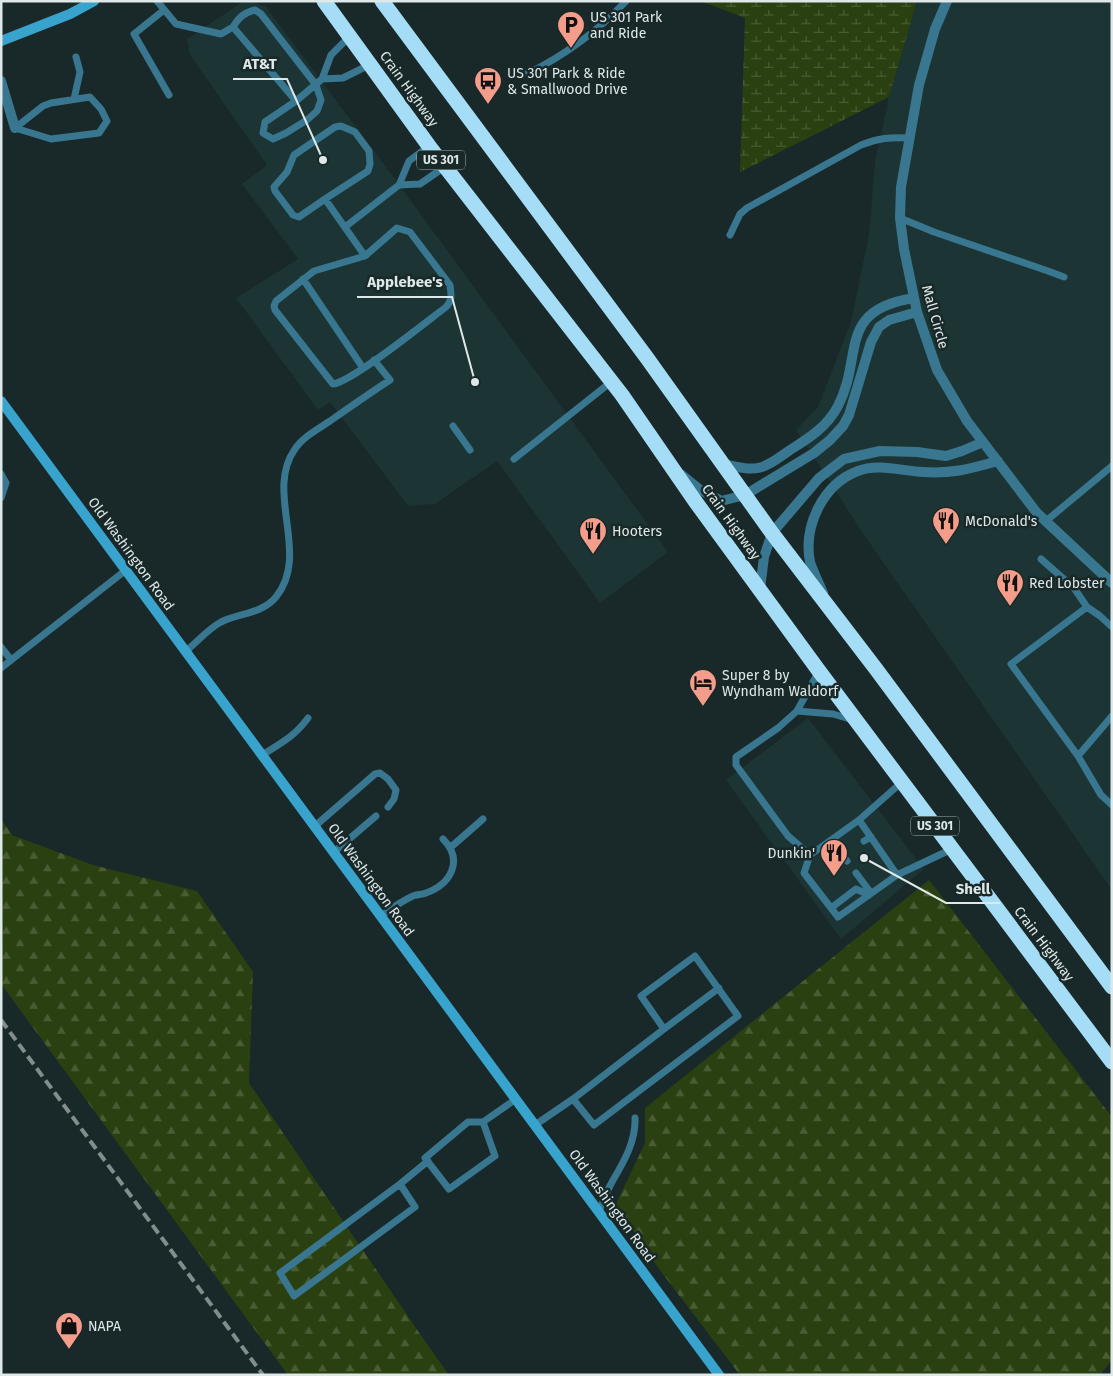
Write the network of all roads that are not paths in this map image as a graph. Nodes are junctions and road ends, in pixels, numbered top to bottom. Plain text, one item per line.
1 (94, 1) edge
2 (157, 1) edge
3 (324, 1) edge
4 (382, 1) edge
5 (626, 1) edge
6 (947, 1) edge
7 (164, 10) junction
8 (233, 27) junction
9 (350, 36) junction
10 (1, 42) edge
11 (76, 57) dead end
12 (370, 64) junction
13 (527, 74) dead end
14 (1, 81) edge
15 (319, 82) junction
16 (169, 94) dead end
17 (74, 99) junction
18 (296, 101) junction
19 (15, 128) junction
20 (909, 138) junction
21 (429, 146) junction
22 (446, 166) junction
23 (400, 185) junction
24 (325, 199) junction
25 (900, 218) junction
26 (345, 227) junction
27 (730, 235) dead end
28 (365, 256) junction
29 (1064, 277) dead end
30 (303, 279) junction
31 (914, 298) junction
32 (917, 312) junction
33 (374, 360) junction
34 (363, 368) junction
35 (611, 382) junction
36 (2, 405) edge
37 (453, 426) dead end
38 (983, 442) junction
39 (470, 450) dead end
40 (514, 459) dead end
41 (998, 460) junction
42 (669, 463) junction
43 (723, 464) junction
44 (1112, 466) edge
45 (1, 474) edge
46 (746, 496) junction
47 (1, 498) edge
48 (1046, 521) junction
49 (772, 533) junction
50 (1040, 559) dead end
51 (126, 570) junction
52 (1112, 583) edge
53 (760, 589) junction
54 (1087, 606) junction
55 (830, 608) junction
56 (1112, 627) edge
57 (1, 648) edge
58 (186, 651) junction
59 (11, 660) junction
60 (1, 668) edge
61 (819, 671) junction
62 (797, 711) junction
63 (1112, 716) edge
64 (308, 718) dead end
65 (857, 722) junction
66 (262, 754) junction
67 (1078, 756) junction
68 (902, 782) junction
69 (1112, 805) edge
70 (388, 807) dead end
71 (376, 816) dead end
72 (483, 819) dead end
73 (859, 820) junction
74 (315, 826) junction
75 (443, 839) dead end
76 (831, 840) junction
77 (451, 847) junction
78 (953, 849) junction
79 (851, 850) dead end
80 (334, 852) junction
81 (810, 855) junction
82 (856, 873) dead end
83 (897, 875) junction
84 (870, 894) junction
85 (831, 908) junction
86 (381, 916) junction
87 (1112, 986) edge
88 (719, 988) junction
89 (664, 1029) junction
90 (1112, 1062) edge
91 (516, 1099) junction
92 (573, 1099) junction
93 (635, 1118) dead end
94 (483, 1122) junction
95 (536, 1125) junction
96 (428, 1161) junction
97 (400, 1184) junction
98 (599, 1212) junction
99 (720, 1375) edge

1 - 10 main road
2 - 7 lane
3 - 9 highway, Crain Highway / US 301
4 - 43 highway, Crain Highway
5 - 13 lane
6 - 20 street, Mall Circle
7 - 8 lane
7 - 16 lane
8 - 15 lane
8 - 18 lane
9 - 12 highway, Crain Highway / US 301
9 - 15 lane
11 - 17 lane
12 - 15 lane
12 - 21 highway, Crain Highway / US 301
14 - 19 street
15 - 18 lane
15 - 18 lane
17 - 19 lane
17 - 19 lane
20 - 25 street, Mall Circle
20 - 27 lane
21 - 22 highway, Crain Highway / US 301
21 - 23 lane
22 - 23 lane
22 - 35 highway, Crain Highway / US 301
23 - 26 lane
24 - 24 lane
24 - 26 lane
25 - 29 lane
25 - 31 street, Mall Circle
26 - 28 lane
28 - 30 lane
28 - 33 lane
30 - 34 lane
30 - 34 lane
31 - 32 street, Mall Circle
31 - 43 street
32 - 38 street, Mall Circle
32 - 46 street
33 - 34 lane
33 - 58 lane
35 - 40 lane
35 - 42 highway, Crain Highway / US 301
36 - 51 main road, Old Washington Road
37 - 39 lane
38 - 41 street, Mall Circle
38 - 49 street
41 - 48 street, Mall Circle
41 - 55 street
42 - 46 street
42 - 53 highway, Crain Highway / US 301
43 - 46 highway, Crain Highway
44 - 48 lane
45 - 47 lane
46 - 49 highway, Crain Highway
48 - 52 street, Mall Circle
49 - 53 street
49 - 55 highway, Crain Highway
50 - 54 lane
51 - 58 main road, Old Washington Road
51 - 59 lane
53 - 61 highway, Crain Highway / US 301
54 - 56 lane
54 - 67 lane
55 - 87 highway, Crain Highway
57 - 59 lane
58 - 66 main road, Old Washington Road
59 - 60 lane
61 - 62 lane
61 - 65 highway, Crain Highway / US 301
62 - 65 lane
62 - 81 lane
63 - 67 lane
64 - 66 lane
65 - 68 highway, Crain Highway / US 301
66 - 74 main road, Old Washington Road
67 - 69 lane
68 - 73 lane
68 - 78 highway, Crain Highway / US 301
70 - 74 lane
71 - 80 lane
72 - 77 lane
73 - 76 lane
73 - 83 lane
74 - 80 main road, Old Washington Road
75 - 77 lane
76 - 79 lane
76 - 81 lane
77 - 86 lane
78 - 83 lane
78 - 90 highway, Crain Highway / US 301
80 - 86 main road, Old Washington Road
81 - 85 lane
82 - 84 lane
83 - 84 lane
84 - 85 lane
84 - 85 lane
86 - 91 main road, Old Washington Road
88 - 89 lane
88 - 89 lane
88 - 92 lane
89 - 92 lane
91 - 94 lane
91 - 95 main road, Old Washington Road
92 - 95 lane
93 - 98 lane
94 - 96 lane
94 - 96 lane
95 - 98 main road, Old Washington Road
96 - 97 lane
97 - 97 lane
98 - 99 main road, Old Washington Road

